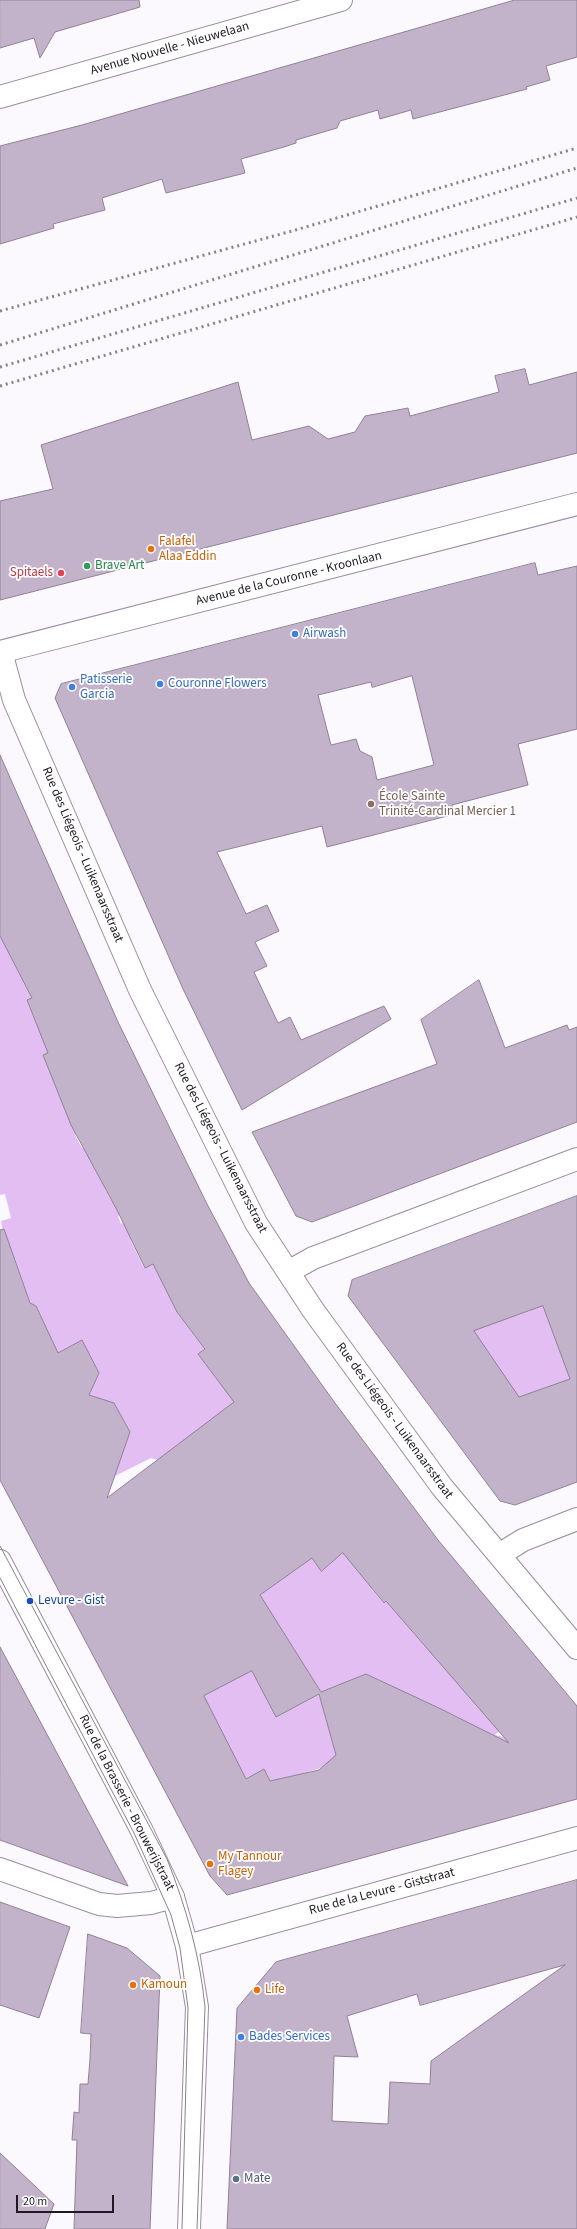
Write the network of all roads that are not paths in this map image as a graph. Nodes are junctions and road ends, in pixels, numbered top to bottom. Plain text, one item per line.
1 (341, 0) edge
2 (0, 97) edge
3 (577, 504) edge
4 (1, 652) edge
5 (577, 1159) edge
6 (288, 1272) junction
7 (577, 1520) edge
8 (499, 1555) junction
9 (0, 1561) edge
10 (577, 1648) edge
11 (577, 1838) edge
12 (0, 1869) edge
13 (173, 1897) junction
14 (188, 1946) junction
15 (189, 2229) edge

1 - 2 street, Avenue Nouvelle - Nieuwelaan
3 - 4 street, Avenue de la Couronne - Kroonlaan
4 - 6 street, Rue des Liégeois - Luikenaarsstraat
5 - 6 street
6 - 8 street, Rue des Liégeois - Luikenaarsstraat
7 - 8 street
8 - 10 street, Rue des Liégeois - Luikenaarsstraat
9 - 13 street, Rue de la Brasserie - Brouwerijstraat
11 - 14 street, Rue de la Levure - Giststraat
12 - 13 street
13 - 14 street, Rue de la Brasserie - Brouwerijstraat
14 - 15 street, Rue de la Brasserie - Brouwerijstraat

